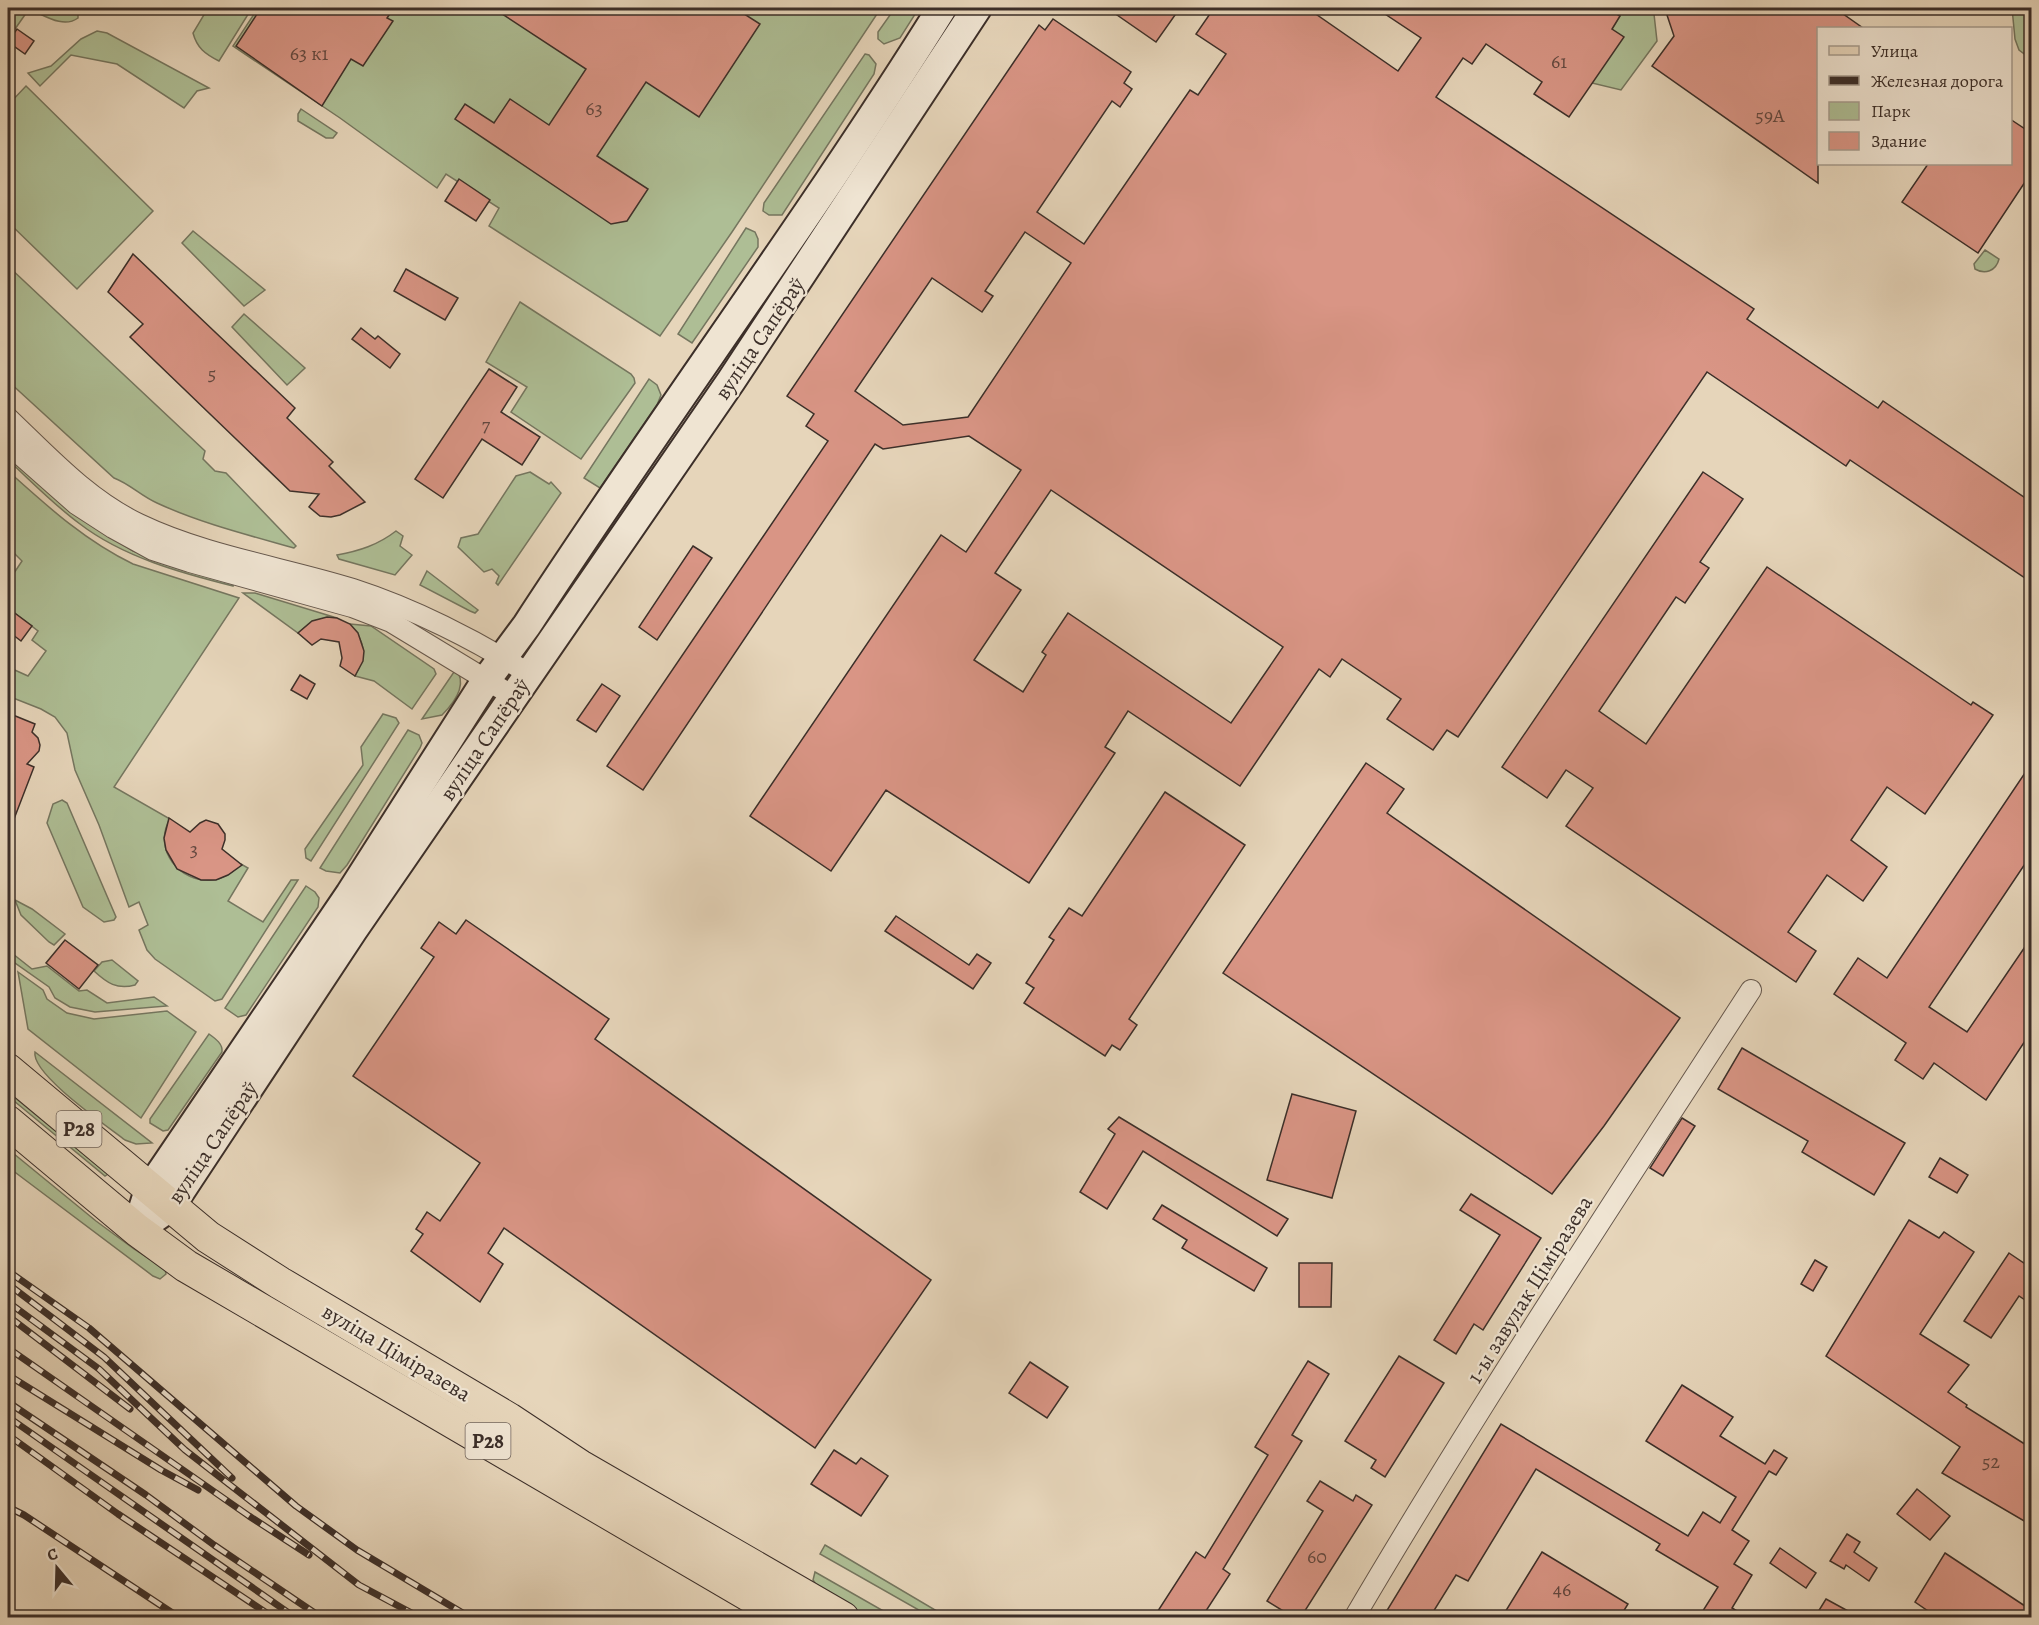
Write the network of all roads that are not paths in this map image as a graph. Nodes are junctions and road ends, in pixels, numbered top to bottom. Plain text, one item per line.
1 (942, 8) edge
2 (977, 8) edge
3 (8, 418) edge
4 (8, 444) edge
5 (351, 598) junction
6 (389, 611) junction
7 (496, 668) junction
8 (521, 685) junction
9 (1751, 990) dead end
10 (8, 1070) edge
11 (8, 1122) edge
12 (160, 1198) junction
13 (137, 1230) junction
14 (788, 1617) edge
15 (843, 1617) edge
16 (1354, 1617) edge

1 - 7 main road, вуліца Сапёраў
2 - 8 main road, вуліца Сапёраў
3 - 5 street
4 - 5 street
5 - 6 street
6 - 7 street
6 - 7 street
7 - 8 street
7 - 8 street
7 - 12 main road, вуліца Сапёраў
8 - 12 main road, вуліца Сапёраў
9 - 16 street, 1-ы завулак Ціміразева
10 - 12 main road, вуліца Ціміразева / Р28
11 - 13 main road, вуліца Ціміразева / Р28
12 - 13 main road, вуліца Сапёраў
12 - 15 main road, вуліца Ціміразева / Р28
13 - 14 main road, вуліца Ціміразева / Р28

